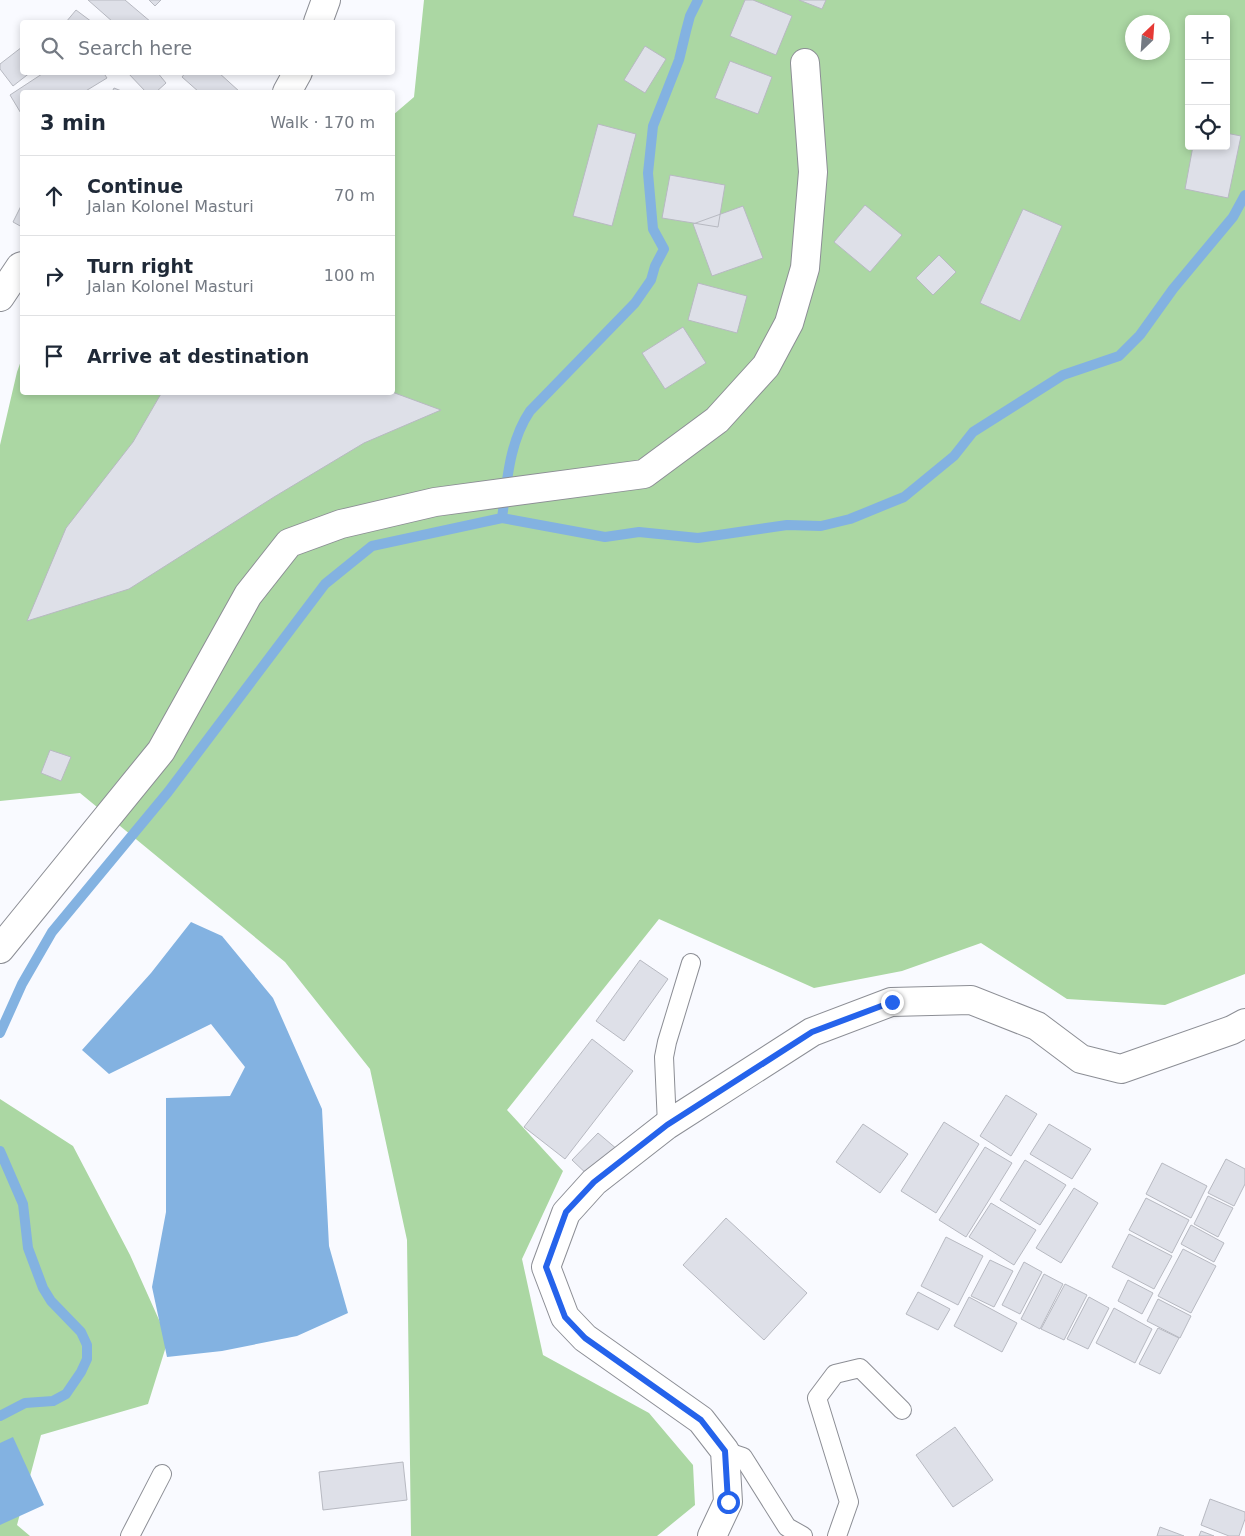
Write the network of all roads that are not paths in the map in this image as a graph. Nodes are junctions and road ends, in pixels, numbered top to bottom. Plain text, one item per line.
1 (326, 0) edge
2 (319, 20) edge
3 (805, 63) dead end
4 (296, 75) edge
5 (289, 90) edge
6 (20, 267) edge
7 (0, 297) edge
8 (0, 949) edge
9 (691, 963) dead end
10 (1245, 1023) edge
11 (667, 1125) junction
12 (902, 1410) dead end
13 (725, 1451) junction
14 (162, 1474) dead end
15 (130, 1536) edge
16 (712, 1536) edge
17 (803, 1536) edge
18 (837, 1536) edge

1 - 2 street
3 - 8 street
4 - 5 street
6 - 7 street
9 - 11 lane
10 - 11 street
11 - 13 street
12 - 18 lane
13 - 16 street
13 - 17 lane
14 - 15 lane

